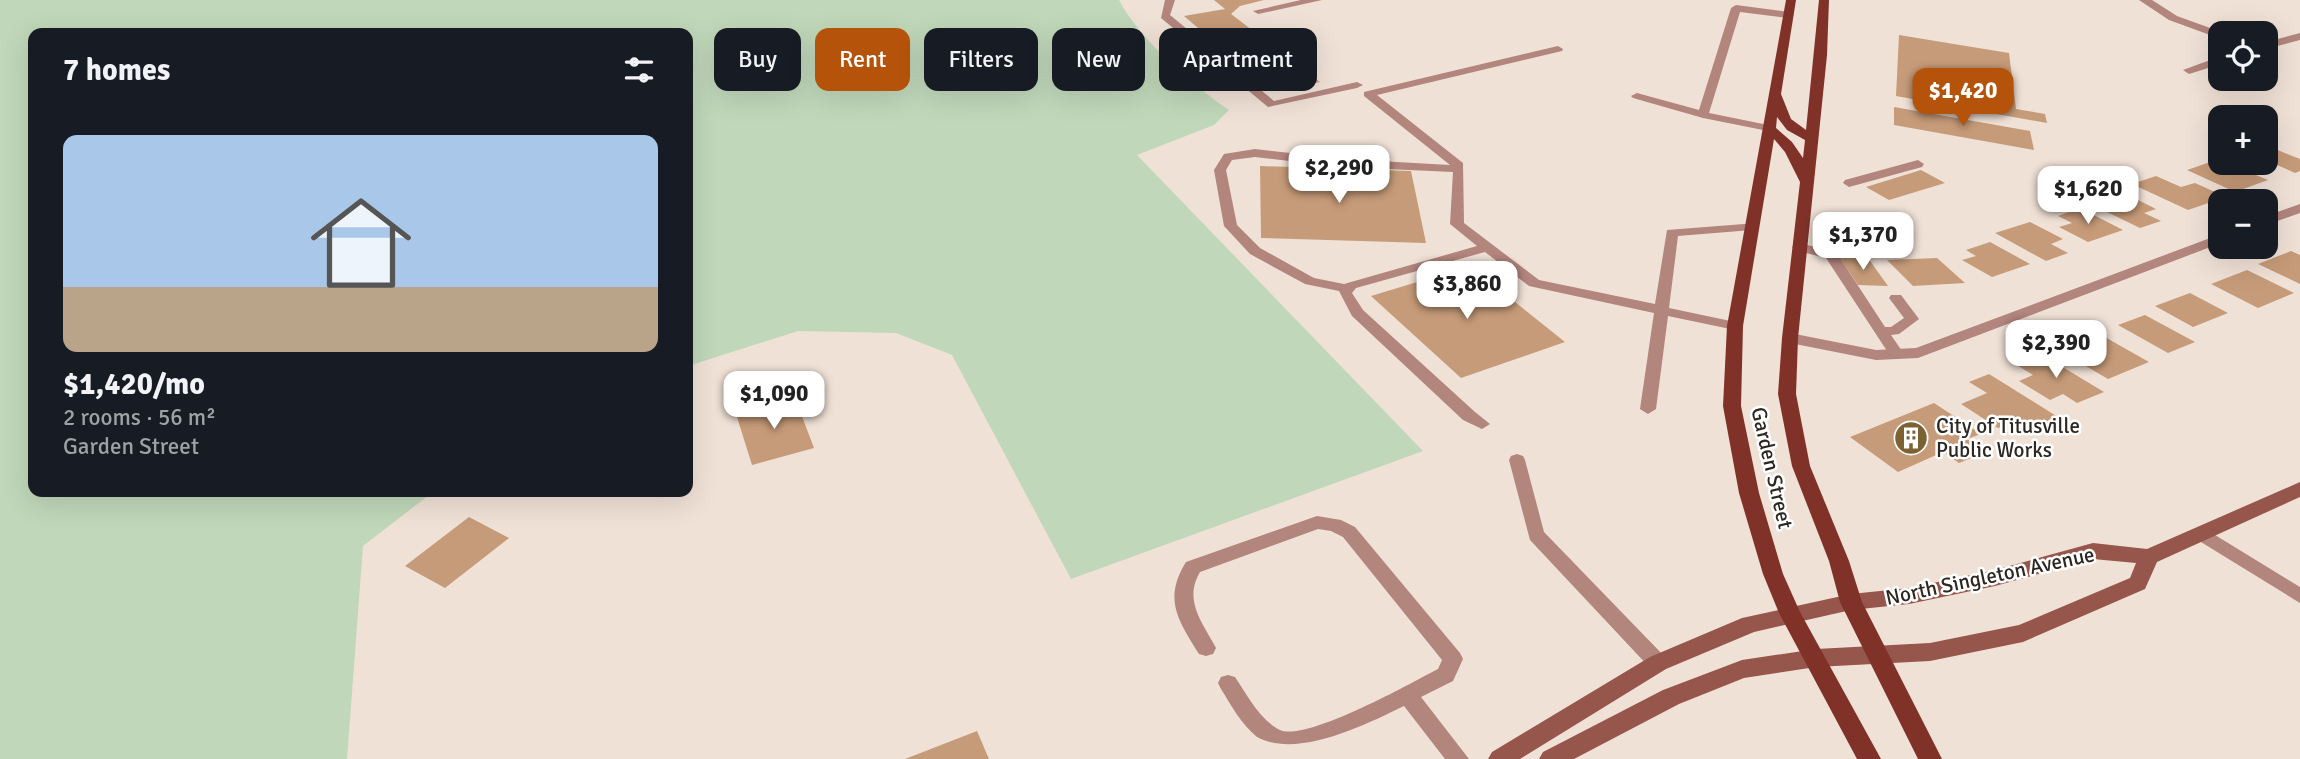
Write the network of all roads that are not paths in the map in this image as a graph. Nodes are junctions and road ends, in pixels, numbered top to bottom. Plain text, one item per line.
1 (1170, 0) edge
2 (1317, 0) edge
3 (1791, 0) edge
4 (1824, 0) edge
5 (2144, 0) edge
6 (1258, 11) dead end
7 (1789, 15) junction
8 (2208, 31) edge
9 (2300, 36) edge
10 (2278, 42) edge
11 (1558, 50) dead end
12 (2208, 64) edge
13 (2189, 70) dead end
14 (1357, 85) dead end
15 (1775, 90) junction
16 (1637, 96) dead end
17 (1703, 115) junction
18 (1769, 129) junction
19 (1812, 138) junction
20 (1918, 164) dead end
21 (1459, 169) junction
22 (1849, 183) dead end
23 (1807, 184) junction
24 (2300, 208) edge
25 (2278, 216) edge
26 (1752, 226) junction
27 (2208, 243) edge
28 (1488, 247) junction
29 (1799, 247) junction
30 (1348, 289) junction
31 (1896, 298) dead end
32 (1660, 310) junction
33 (1735, 327) junction
34 (1882, 331) junction
35 (1790, 338) junction
36 (1896, 354) junction
37 (1648, 409) dead end
38 (1482, 424) dead end
39 (1517, 460) dead end
40 (2300, 489) edge
41 (2202, 534) junction
42 (2149, 557) junction
43 (2300, 596) edge
44 (1851, 602) junction
45 (1790, 613) junction
46 (1206, 648) dead end
47 (1876, 654) junction
48 (1816, 658) junction
49 (1658, 663) junction
50 (1228, 683) dead end
51 (1407, 695) junction
52 (1458, 759) edge
53 (1500, 759) edge
54 (1551, 759) edge
55 (1869, 759) edge
56 (1930, 759) edge

1 - 14 lane
2 - 6 lane
3 - 7 main road, Garden Street
4 - 19 main road, Garden Street
5 - 8 street
7 - 15 main road, Garden Street
7 - 17 lane
9 - 10 street
11 - 21 lane
12 - 13 street
15 - 18 main road, Garden Street
15 - 19 main road
16 - 17 lane
17 - 18 lane
18 - 23 main road
18 - 26 main road, Garden Street
19 - 23 main road, Garden Street
20 - 22 lane
21 - 28 lane
21 - 30 lane
23 - 29 main road, Garden Street
24 - 25 street
26 - 32 lane
26 - 33 main road, Garden Street
27 - 36 street
28 - 30 lane
28 - 32 lane
29 - 34 lane
29 - 35 main road, Garden Street
30 - 38 lane
31 - 34 lane
32 - 33 lane
32 - 37 lane
33 - 45 main road, Garden Street
34 - 36 lane
35 - 36 street
35 - 44 main road, Garden Street
39 - 49 lane
40 - 41 street, North Singleton Avenue
41 - 42 street, North Singleton Avenue
41 - 43 lane
42 - 44 street, North Singleton Avenue
42 - 47 street
44 - 45 street, North Singleton Avenue
44 - 47 main road, Garden Street
45 - 48 main road, Garden Street
45 - 49 street, North Singleton Avenue
46 - 51 lane
47 - 48 street
47 - 56 main road, Garden Street
48 - 54 street
48 - 55 main road, Garden Street
49 - 53 street, North Singleton Avenue
50 - 51 lane
51 - 52 lane

